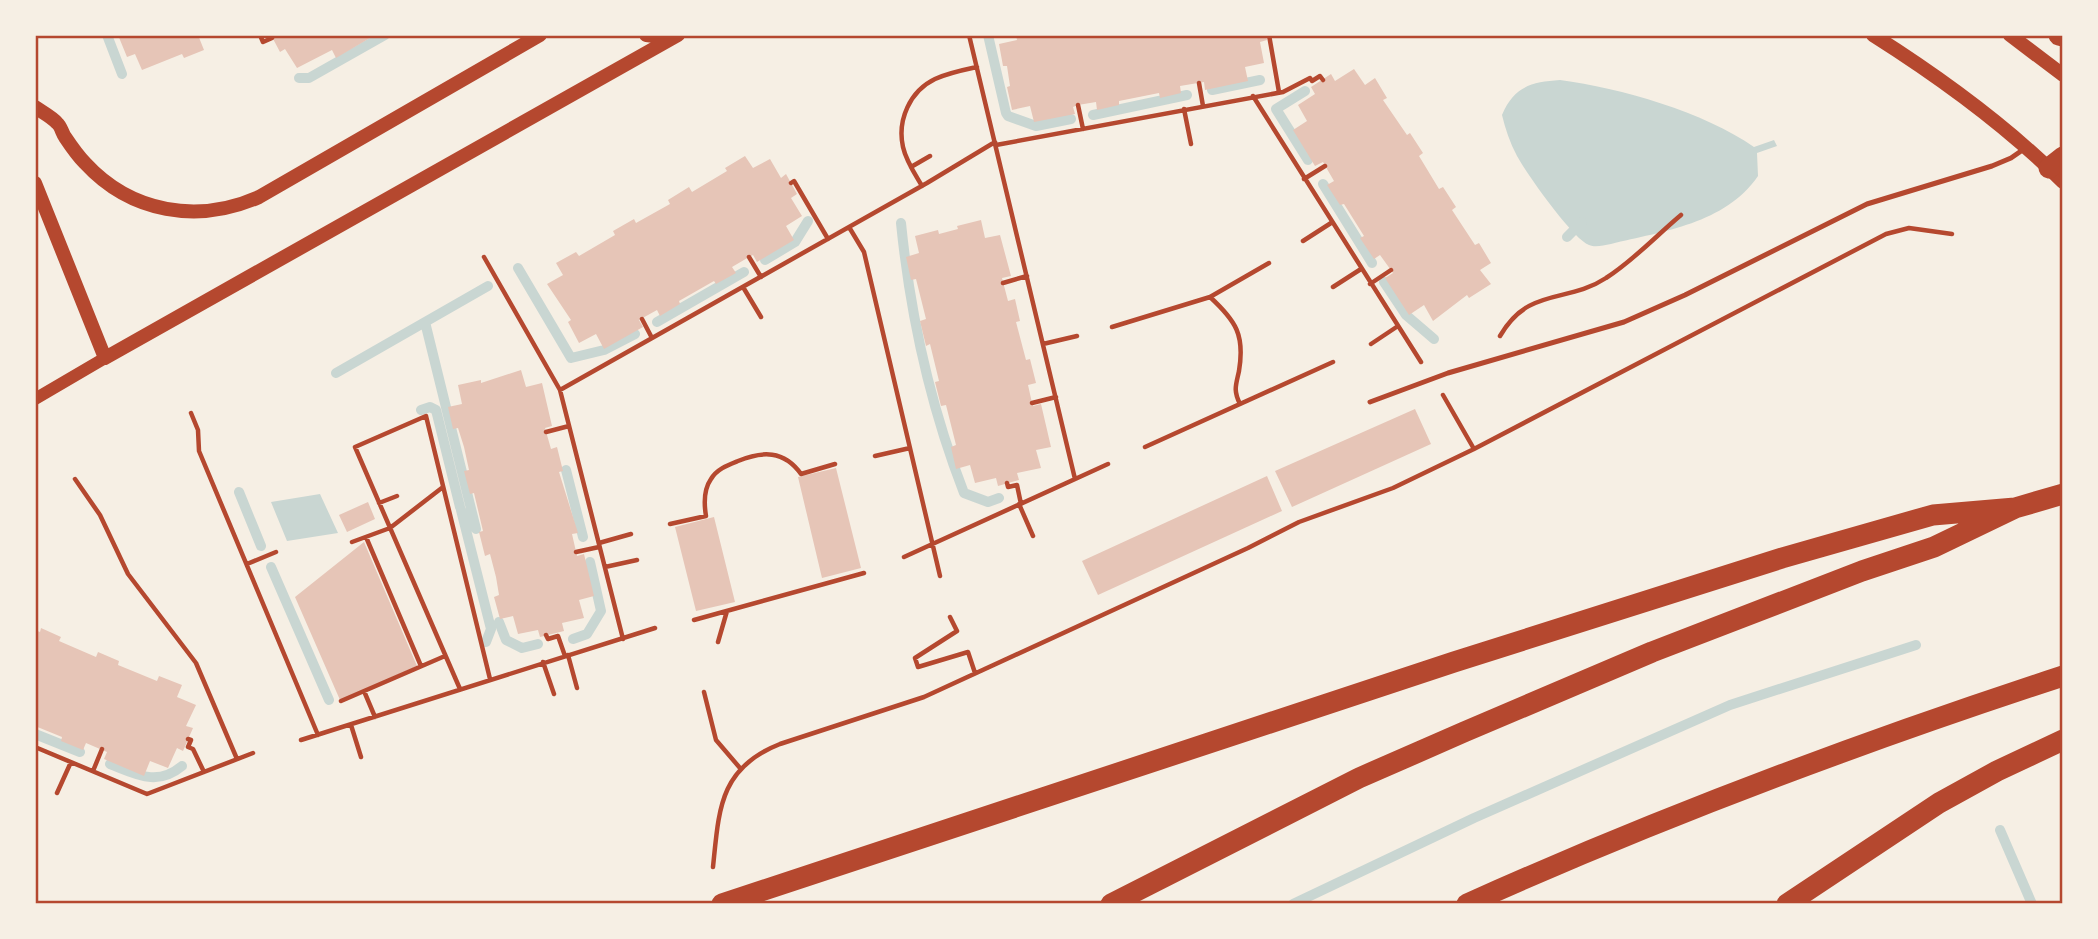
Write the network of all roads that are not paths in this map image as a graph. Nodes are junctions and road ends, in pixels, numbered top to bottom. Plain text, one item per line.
1 (540, 35) edge
2 (646, 35) edge
3 (1873, 35) edge
4 (2010, 35) edge
5 (675, 37) edge
6 (2063, 75) edge
7 (35, 107) edge
8 (2026, 147) junction
9 (2058, 169) edge
10 (35, 183) edge
11 (105, 358) junction
12 (35, 399) edge
13 (1370, 401) dead end
14 (2063, 494) edge
15 (2015, 508) junction
16 (2063, 676) edge
17 (2063, 740) edge
18 (722, 904) edge
19 (1111, 904) edge
20 (1466, 904) edge
21 (1787, 904) edge

1 - 7 main road
2 - 5 main road
3 - 8 main road
4 - 6 main road
5 - 11 main road
8 - 9 main road
8 - 13 lane
10 - 11 main road
11 - 12 street
14 - 15 highway
15 - 18 highway
15 - 19 highway
16 - 20 highway
17 - 21 highway

